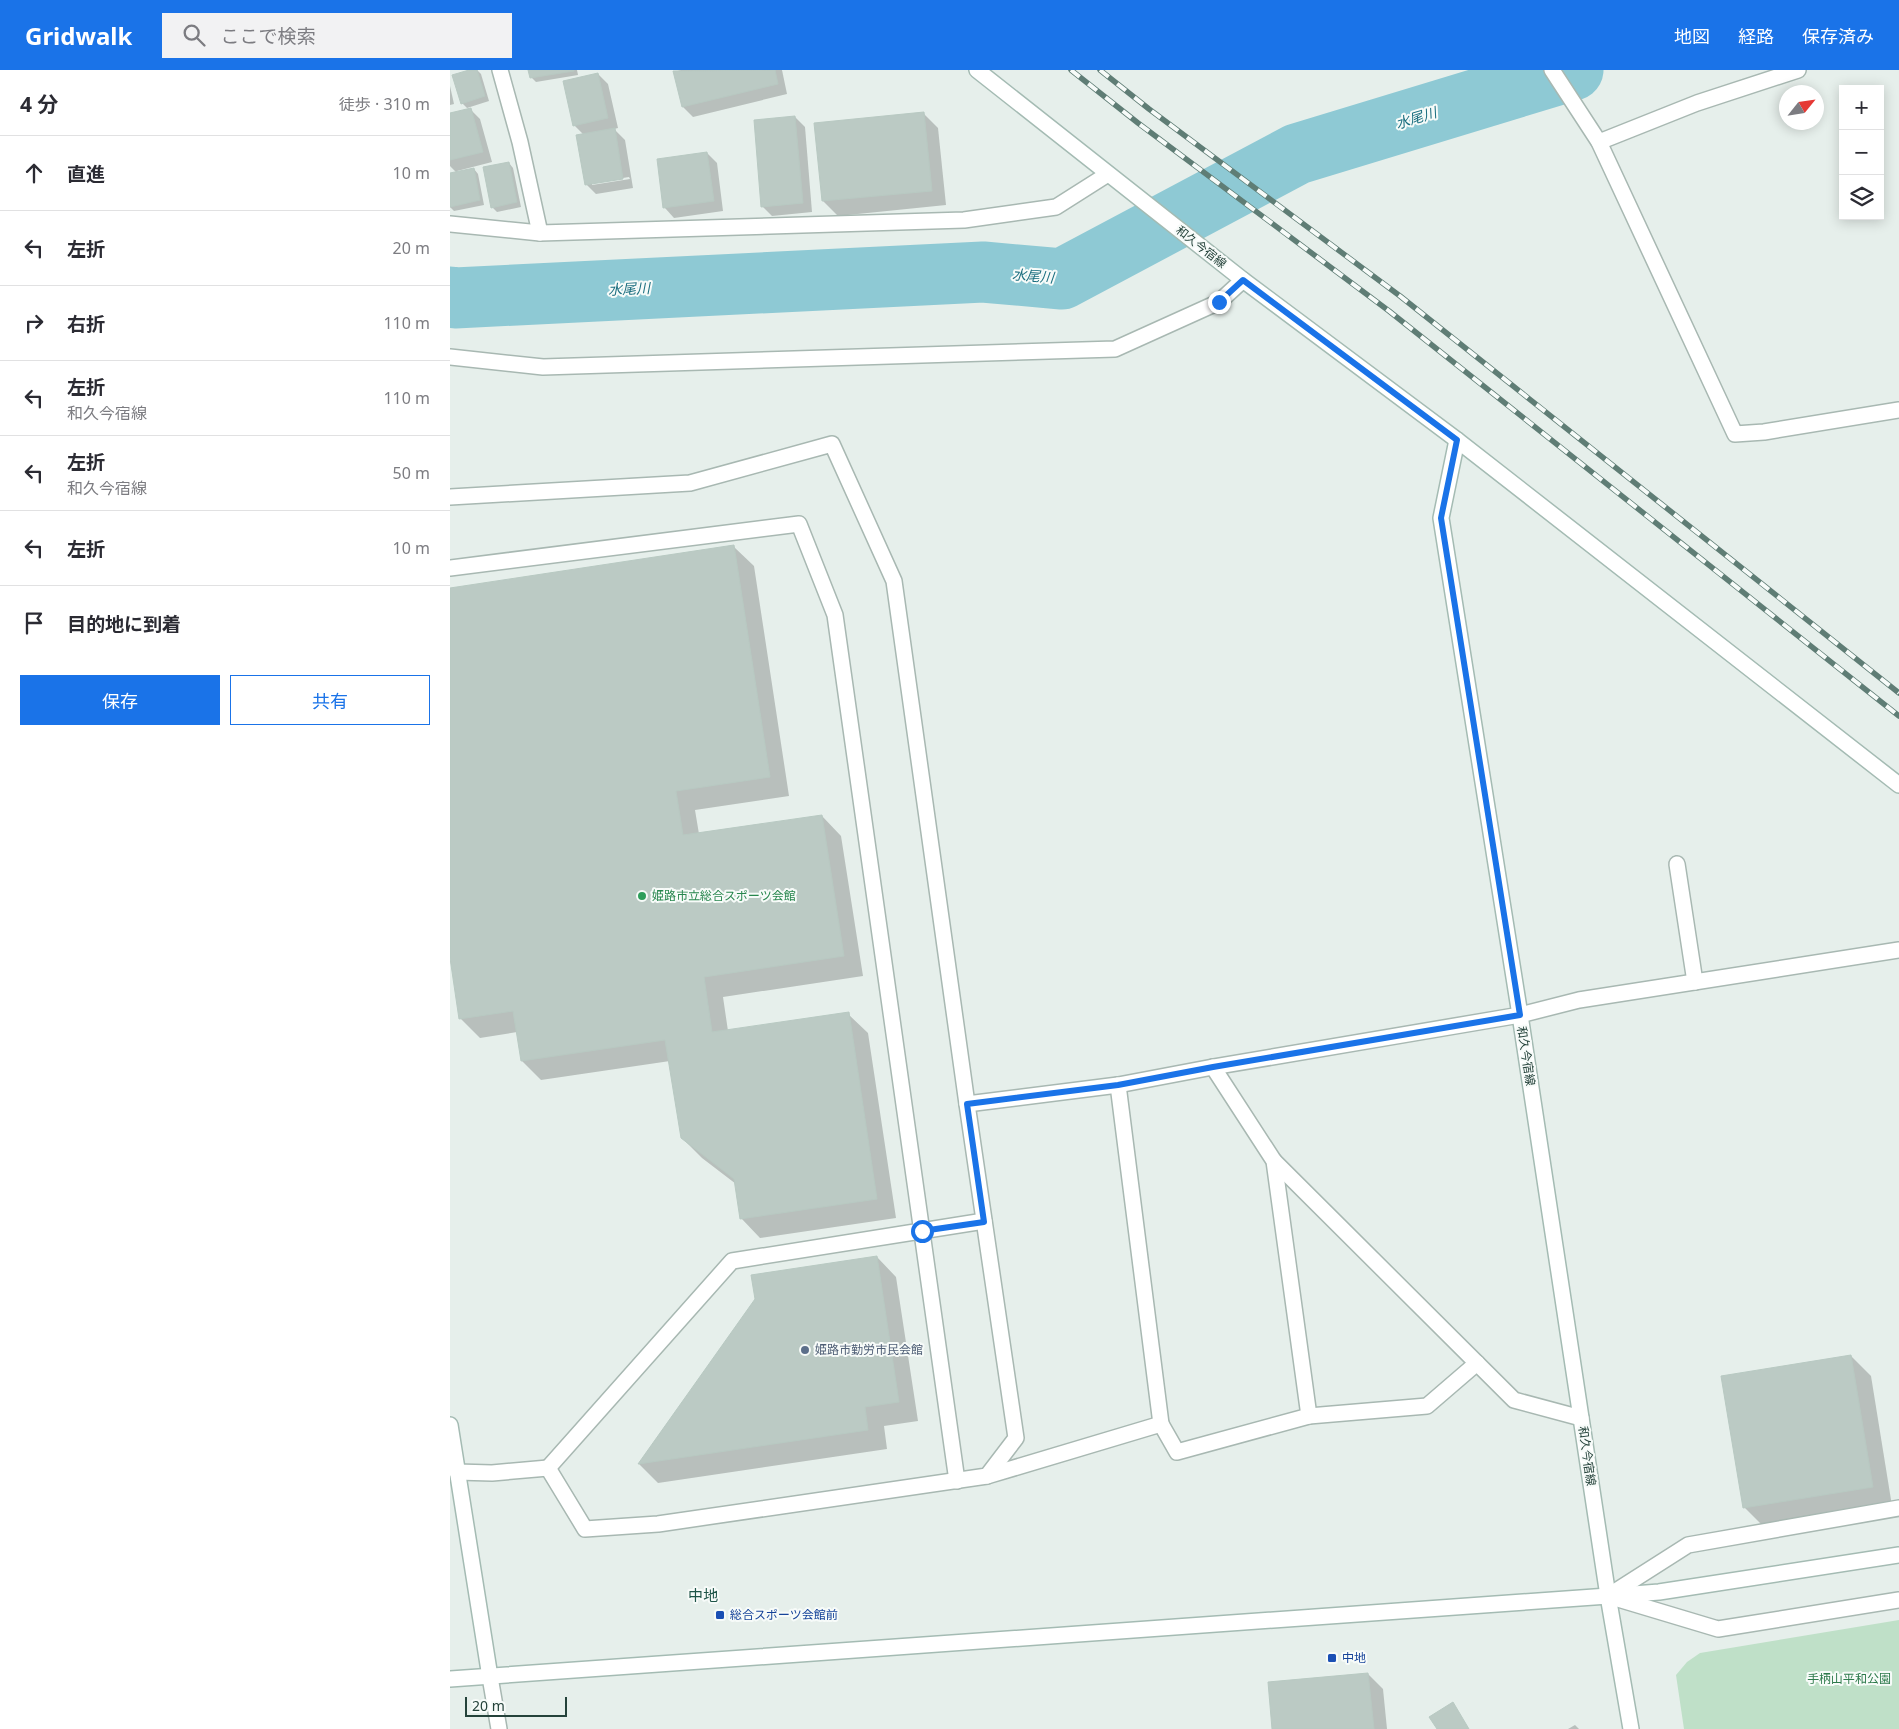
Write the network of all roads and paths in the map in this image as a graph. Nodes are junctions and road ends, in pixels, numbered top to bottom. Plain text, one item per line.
1 (500, 70) edge
2 (977, 70) edge
3 (1552, 70) edge
4 (1798, 70) edge
5 (1599, 142) junction
6 (1108, 174) junction
7 (450, 224) edge
8 (540, 233) junction
9 (1243, 280) junction
10 (450, 357) edge
11 (1899, 410) edge
12 (1457, 440) junction
13 (450, 497) edge
14 (450, 568) edge
15 (1899, 785) edge
16 (1677, 864) dead end
17 (1899, 950) edge
18 (1695, 982) junction
19 (1520, 1015) junction
20 (1213, 1067) junction
21 (1118, 1085) junction
22 (967, 1104) junction
23 (1274, 1161) junction
24 (984, 1222) junction
25 (922, 1231) junction
26 (1477, 1363) junction
27 (1309, 1416) junction
28 (1581, 1418) junction
29 (1161, 1424) junction
30 (450, 1425) edge
31 (548, 1468) junction
32 (457, 1472) junction
33 (987, 1476) junction
34 (957, 1481) junction
35 (1899, 1508) edge
36 (1899, 1555) edge
37 (1608, 1596) junction
38 (1899, 1600) edge
39 (490, 1677) junction
40 (450, 1679) edge
41 (499, 1729) edge
42 (1631, 1729) edge

1 - 8 street
2 - 6 street, 和久今宿線
3 - 5 street
4 - 5 street
5 - 11 street
6 - 8 street
6 - 9 street, 和久今宿線
7 - 8 street
9 - 10 street
9 - 12 street, 和久今宿線
12 - 15 street
12 - 19 street, 和久今宿線
13 - 22 street
14 - 25 street
16 - 18 street
17 - 18 street
18 - 19 street
19 - 20 street
19 - 28 street, 和久今宿線
20 - 21 street
20 - 23 street
21 - 22 street
21 - 29 street
22 - 24 street
23 - 26 street
23 - 27 street
24 - 25 street
24 - 33 street
25 - 31 street
25 - 34 street
26 - 27 street
26 - 28 street
27 - 29 street
28 - 37 street, 和久今宿線
29 - 33 street
30 - 32 street
31 - 32 street
31 - 34 street
32 - 39 street
33 - 34 street
35 - 37 street
36 - 37 street
37 - 38 street
37 - 39 street
37 - 42 street, 和久今宿線
39 - 40 street
39 - 41 street

